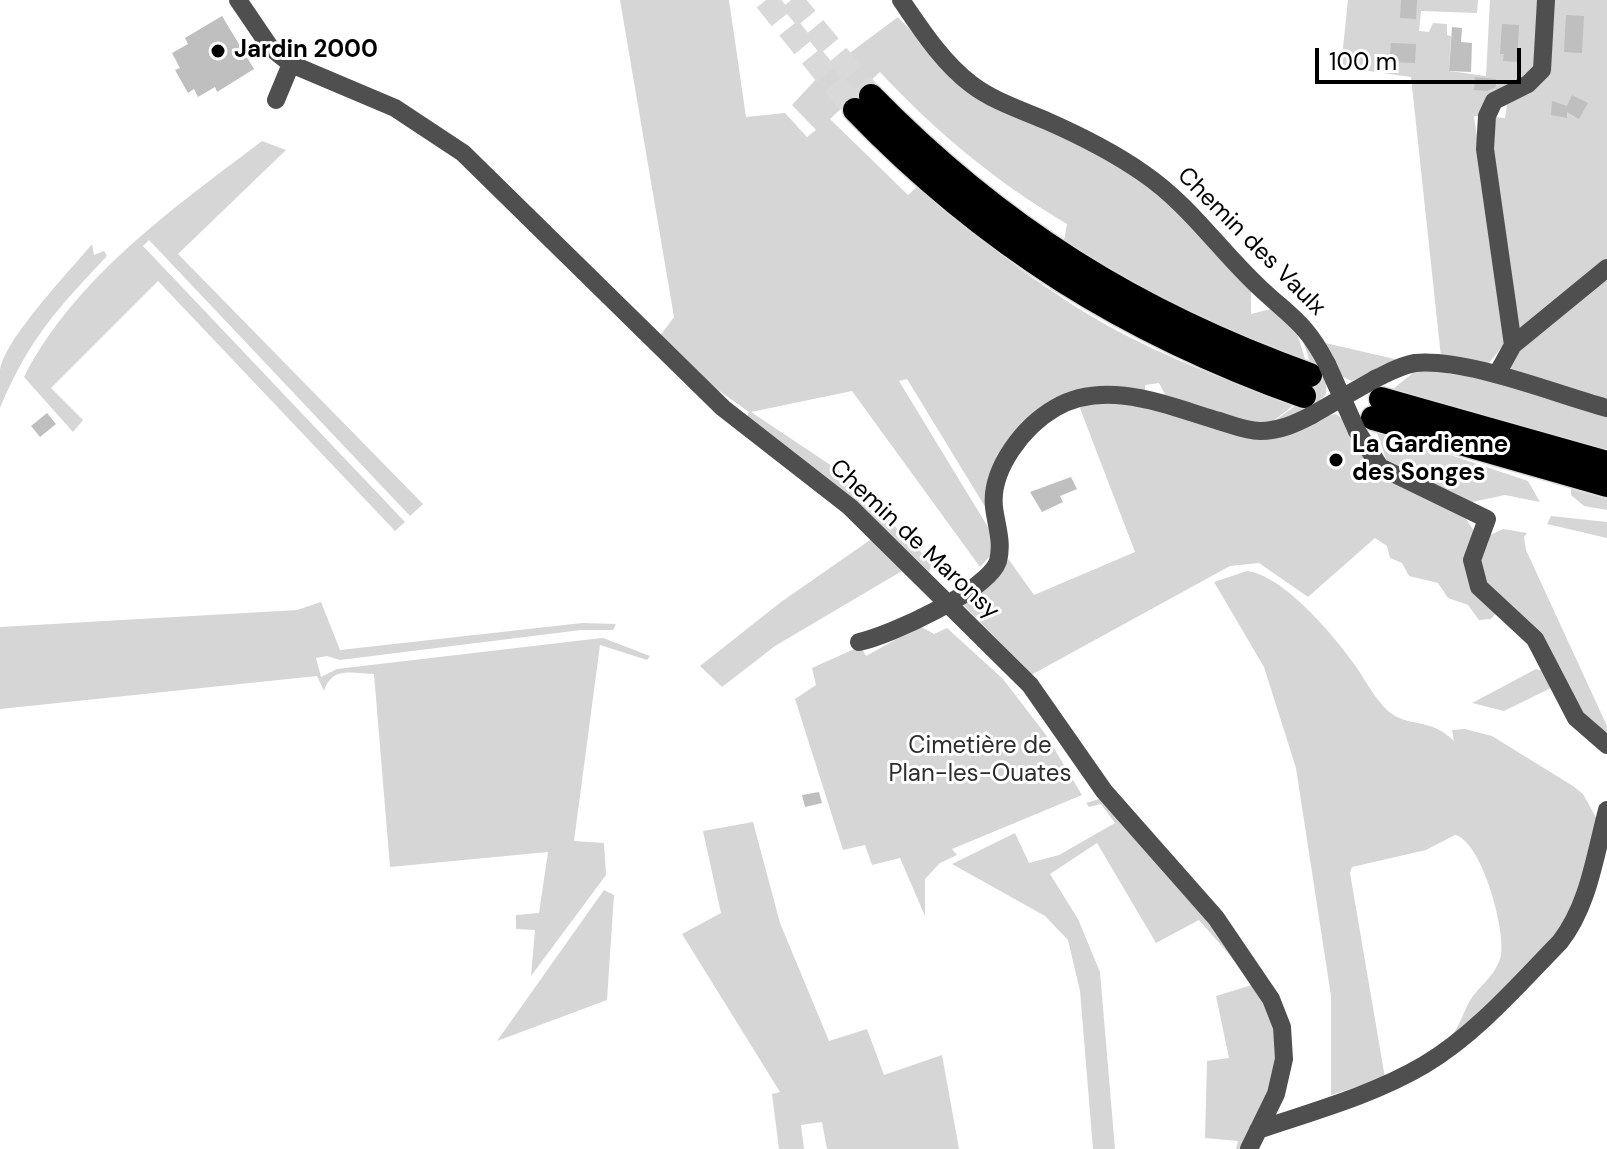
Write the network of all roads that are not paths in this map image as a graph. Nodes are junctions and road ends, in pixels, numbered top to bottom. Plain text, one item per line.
1 (238, 0) edge
2 (901, 0) edge
3 (1546, 0) edge
4 (291, 64) junction
5 (276, 100) dead end
6 (863, 103) tunnel mouth
7 (1607, 268) edge
8 (1513, 345) junction
9 (1497, 374) junction
10 (1313, 388) junction
11 (1342, 398) junction
12 (1372, 407) junction
13 (1607, 408) edge
14 (1607, 463) edge
15 (1607, 485) edge
16 (947, 602) junction
17 (859, 642) dead end
18 (1607, 745) edge
19 (1607, 810) edge
20 (1258, 1130) junction
21 (1249, 1149) edge

1 - 4 street
2 - 10 street, Chemin des Vaulx
3 - 8 street
4 - 5 street
4 - 16 street, Chemin de Maronsy
6 - 10 highway
7 - 8 street
8 - 9 street
9 - 12 street
9 - 13 street
10 - 11 street, bridge
10 - 11 street, Chemin des Vaulx, bridge
10 - 16 street
11 - 12 street, Chemin des Vaulx, bridge
11 - 12 street, bridge
12 - 14 highway
12 - 15 highway
12 - 18 street, Chemin des Vaulx
16 - 17 street
16 - 20 street, Chemin de Maronsy
19 - 20 street
20 - 21 street, Chemin de Maronsy

